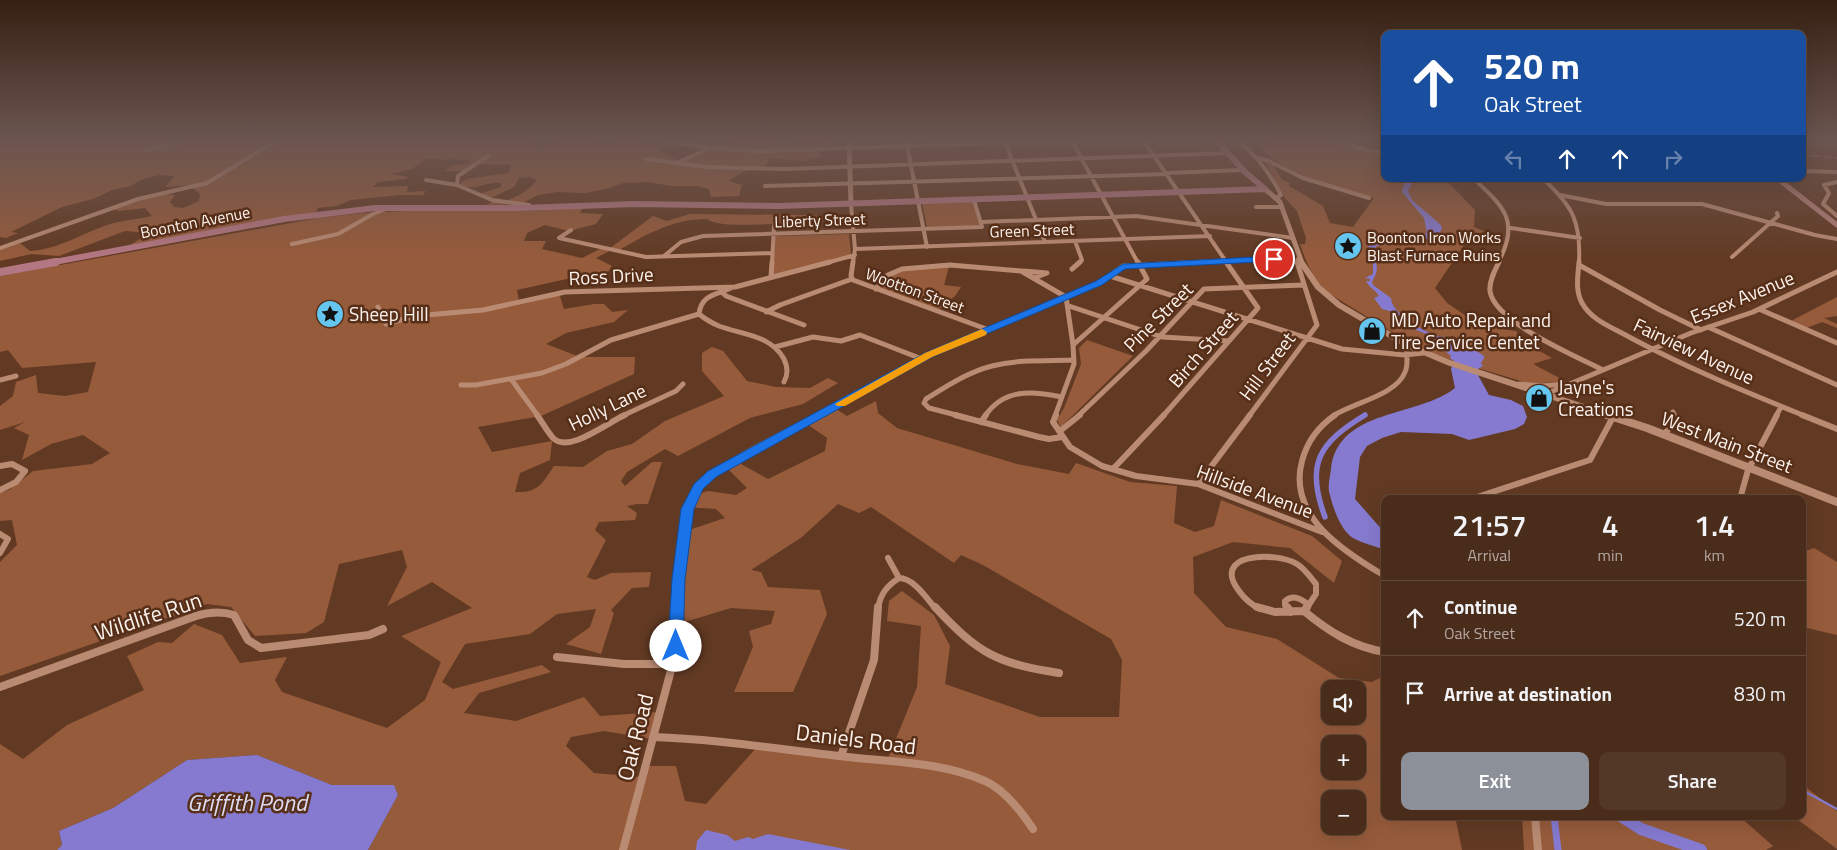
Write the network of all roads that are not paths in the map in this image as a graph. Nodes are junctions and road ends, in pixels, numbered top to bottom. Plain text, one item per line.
1 (212, 180) edge
2 (426, 180) dead end
3 (458, 180) edge
4 (850, 180) edge
5 (976, 180) edge
6 (1021, 180) edge
7 (1094, 180) edge
8 (1171, 180) edge
9 (1254, 180) edge
10 (1273, 180) edge
11 (1309, 180) edge
12 (915, 182) junction
13 (1478, 182) edge
14 (1546, 182) edge
15 (1782, 182) edge
16 (1837, 182) edge
17 (850, 184) junction
18 (457, 185) junction
19 (765, 186) dead end
20 (1265, 189) junction
21 (1180, 192) junction
22 (1560, 195) junction
23 (1102, 196) junction
24 (1028, 198) junction
25 (1276, 198) junction
26 (1369, 198) dead end
27 (974, 200) junction
28 (919, 202) junction
29 (851, 204) junction
30 (559, 206) junction
31 (390, 207) junction
32 (1256, 207) dead end
33 (1282, 207) junction
34 (1778, 213) dead end
35 (1837, 216) edge
36 (1114, 217) junction
37 (1037, 219) junction
38 (1771, 222) junction
39 (1836, 223) edge
40 (981, 224) junction
41 (1202, 225) junction
42 (774, 226) dead end
43 (924, 228) junction
44 (1511, 228) junction
45 (571, 230) dead end
46 (853, 232) junction
47 (772, 234) junction
48 (1210, 236) junction
49 (1293, 238) junction
50 (1580, 238) junction
51 (1126, 239) junction
52 (1837, 239) edge
53 (1075, 241) junction
54 (1045, 242) junction
55 (292, 244) dead end
56 (927, 247) junction
57 (0, 248) edge
58 (855, 252) junction
59 (771, 253) junction
60 (664, 256) junction
61 (1299, 257) junction
62 (1732, 257) dead end
63 (1274, 259) dead end
64 (1226, 261) junction
65 (1139, 264) junction
66 (1579, 265) junction
67 (1072, 269) dead end
68 (1021, 271) junction
69 (0, 272) edge
70 (1837, 272) edge
71 (1110, 276) junction
72 (771, 277) junction
73 (1034, 278) junction
74 (852, 279) junction
75 (1304, 285) junction
76 (1140, 286) junction
77 (735, 287) junction
78 (1244, 288) junction
79 (876, 289) junction
80 (722, 292) junction
81 (1066, 297) junction
82 (1193, 302) junction
83 (1068, 306) junction
84 (378, 307) dead end
85 (1760, 309) junction
86 (766, 312) junction
87 (699, 314) junction
88 (1104, 319) junction
89 (1248, 320) junction
90 (804, 325) dead end
91 (1708, 327) junction
92 (989, 330) junction
93 (1701, 330) junction
94 (1159, 336) junction
95 (1308, 338) junction
96 (1229, 341) junction
97 (1837, 343) edge
98 (1406, 345) junction
99 (1073, 346) junction
100 (776, 347) junction
101 (1652, 349) junction
102 (1423, 353) junction
103 (1405, 355) junction
104 (922, 359) junction
105 (1074, 360) junction
106 (1604, 370) junction
107 (16, 376) dead end
108 (511, 379) junction
109 (0, 380) edge
110 (1505, 381) junction
111 (784, 382) dead end
112 (1574, 382) junction
113 (683, 384) dead end
114 (461, 385) dead end
115 (1837, 385) edge
116 (1546, 394) junction
117 (1062, 397) junction
118 (1781, 407) junction
119 (1673, 412) dead end
120 (1613, 417) junction
121 (982, 422) junction
122 (1837, 429) edge
123 (1061, 434) junction
124 (1664, 435) junction
125 (0, 466) edge
126 (1749, 468) junction
127 (1113, 469) junction
128 (1198, 484) junction
129 (0, 490) edge
130 (1487, 495) edge
131 (1741, 495) edge
132 (1837, 502) edge
133 (1322, 532) junction
134 (0, 534) edge
135 (0, 552) edge
136 (888, 558) dead end
137 (1381, 574) edge
138 (899, 578) junction
139 (1307, 608) junction
140 (1291, 612) junction
141 (383, 629) dead end
142 (1381, 651) edge
143 (557, 657) dead end
144 (672, 664) junction
145 (1059, 673) dead end
146 (0, 687) edge
147 (653, 737) junction
148 (841, 756) junction
149 (1535, 820) edge
150 (1033, 829) dead end
151 (623, 850) edge
152 (1538, 850) edge

1 - 57 street
2 - 18 street
3 - 18 street
4 - 17 street, Wootton Street
5 - 12 street
6 - 24 street
7 - 23 street
8 - 21 street, Birch Street
9 - 20 main road
10 - 25 street
11 - 26 street
12 - 17 street
12 - 28 street
13 - 44 street
14 - 22 street
15 - 39 main road
16 - 35 street
17 - 19 street
17 - 29 street, Wootton Street
18 - 30 street
20 - 21 main road, Boonton Avenue
20 - 25 street, West Main Street
21 - 23 main road, Boonton Avenue
21 - 41 street, Birch Street
22 - 38 street
22 - 50 street
23 - 24 main road, Boonton Avenue
23 - 36 street
24 - 27 main road, Boonton Avenue
24 - 37 street
25 - 33 street, West Main Street
27 - 28 main road, Boonton Avenue
27 - 40 street
28 - 29 main road, Boonton Avenue
28 - 43 street
29 - 30 main road, Boonton Avenue
29 - 46 street, Wootton Street
30 - 31 main road, Boonton Avenue
31 - 55 street
31 - 69 main road, Boonton Avenue
32 - 33 street
33 - 49 street, West Main Street
34 - 38 street
36 - 37 street, Liberty Street
36 - 41 street, Liberty Street
36 - 51 street
37 - 40 street, Liberty Street
37 - 54 street
38 - 52 street
38 - 62 street
40 - 43 street, Liberty Street
41 - 48 street, Birch Street
41 - 49 street, Liberty Street
42 - 47 street
43 - 46 street, Liberty Street
43 - 56 street
44 - 50 street
44 - 106 street
45 - 60 street
46 - 47 street, Liberty Street
46 - 58 street, Wootton Street
47 - 59 street
47 - 60 street, Liberty Street
48 - 51 street, Green Street
48 - 64 street, Birch Street
49 - 61 street, West Main Street
50 - 66 street, Fairview Avenue
51 - 53 street, Green Street
51 - 65 street
53 - 54 street, Green Street
53 - 67 street
54 - 56 street, Green Street
56 - 58 street, Green Street
58 - 72 street, Ross Drive
58 - 74 street, Wootton Street
59 - 60 street
59 - 72 street
61 - 75 street, Hill Street
61 - 98 street, West Main Street
63 - 64 street, Oak Road
64 - 65 street, Oak Road
64 - 78 street, Birch Street
65 - 71 street, Oak Road
65 - 76 street
66 - 93 street
66 - 101 street, Fairview Avenue
68 - 73 street
68 - 73 street
68 - 79 street
70 - 85 street, Essex Avenue
71 - 76 street
71 - 81 street, Oak Road
72 - 77 street, Ross Drive
73 - 81 street
74 - 79 street, Wootton Street
74 - 86 street
75 - 78 street, Pine Street
75 - 95 street, Hill Street
76 - 82 street
76 - 88 street
77 - 80 street
77 - 84 street, Ross Drive
78 - 82 street, Pine Street
78 - 89 street, Birch Street
79 - 92 street, Wootton Street
80 - 86 street
80 - 87 street
81 - 83 street
81 - 92 street, Oak Road
82 - 89 street
82 - 94 street, Pine Street
83 - 88 street
83 - 99 street
85 - 91 street, Essex Avenue
85 - 97 street
86 - 90 street
87 - 100 street
87 - 108 street
88 - 94 street
88 - 99 street
89 - 95 street
89 - 96 street, Birch Street
91 - 93 street, Essex Avenue
91 - 115 street
92 - 104 street, Oak Road
93 - 101 street, Essex Avenue
94 - 96 street
94 - 123 street, Pine Street
95 - 103 street
95 - 128 street, Hill Street
96 - 127 street, Birch Street
98 - 102 street, West Main Street
98 - 103 street
99 - 105 street
100 - 104 street
100 - 111 street
101 - 106 street, Essex Avenue
101 - 118 street, Fairview Avenue
102 - 103 street
102 - 110 street, West Main Street
103 - 133 street
104 - 144 street, Oak Road
105 - 117 street
105 - 121 street
106 - 112 street, Essex Avenue
107 - 109 street
108 - 113 street, Holly Lane
108 - 114 street
110 - 112 street, Essex Avenue
110 - 116 street, West Main Street
112 - 116 street, Essex Avenue
116 - 120 street, West Main Street
117 - 121 street
117 - 123 street
118 - 122 street, Fairview Avenue
118 - 126 street
119 - 124 street
120 - 124 street, West Main Street
120 - 130 street
121 - 123 street
123 - 127 street, Hillside Avenue
124 - 126 street, West Main Street
125 - 129 street
126 - 131 street
126 - 132 street, West Main Street
127 - 128 street, Hillside Avenue
128 - 133 street, Hillside Avenue
133 - 137 street
134 - 135 street
136 - 138 street
138 - 145 street
138 - 148 street
139 - 140 street
139 - 140 street
139 - 140 street
139 - 142 street
141 - 146 street, Wildlife Run
143 - 144 street
144 - 147 street, Oak Road
147 - 148 street, Daniels Road
147 - 151 street, Oak Road
148 - 150 street, Daniels Road
149 - 152 street

